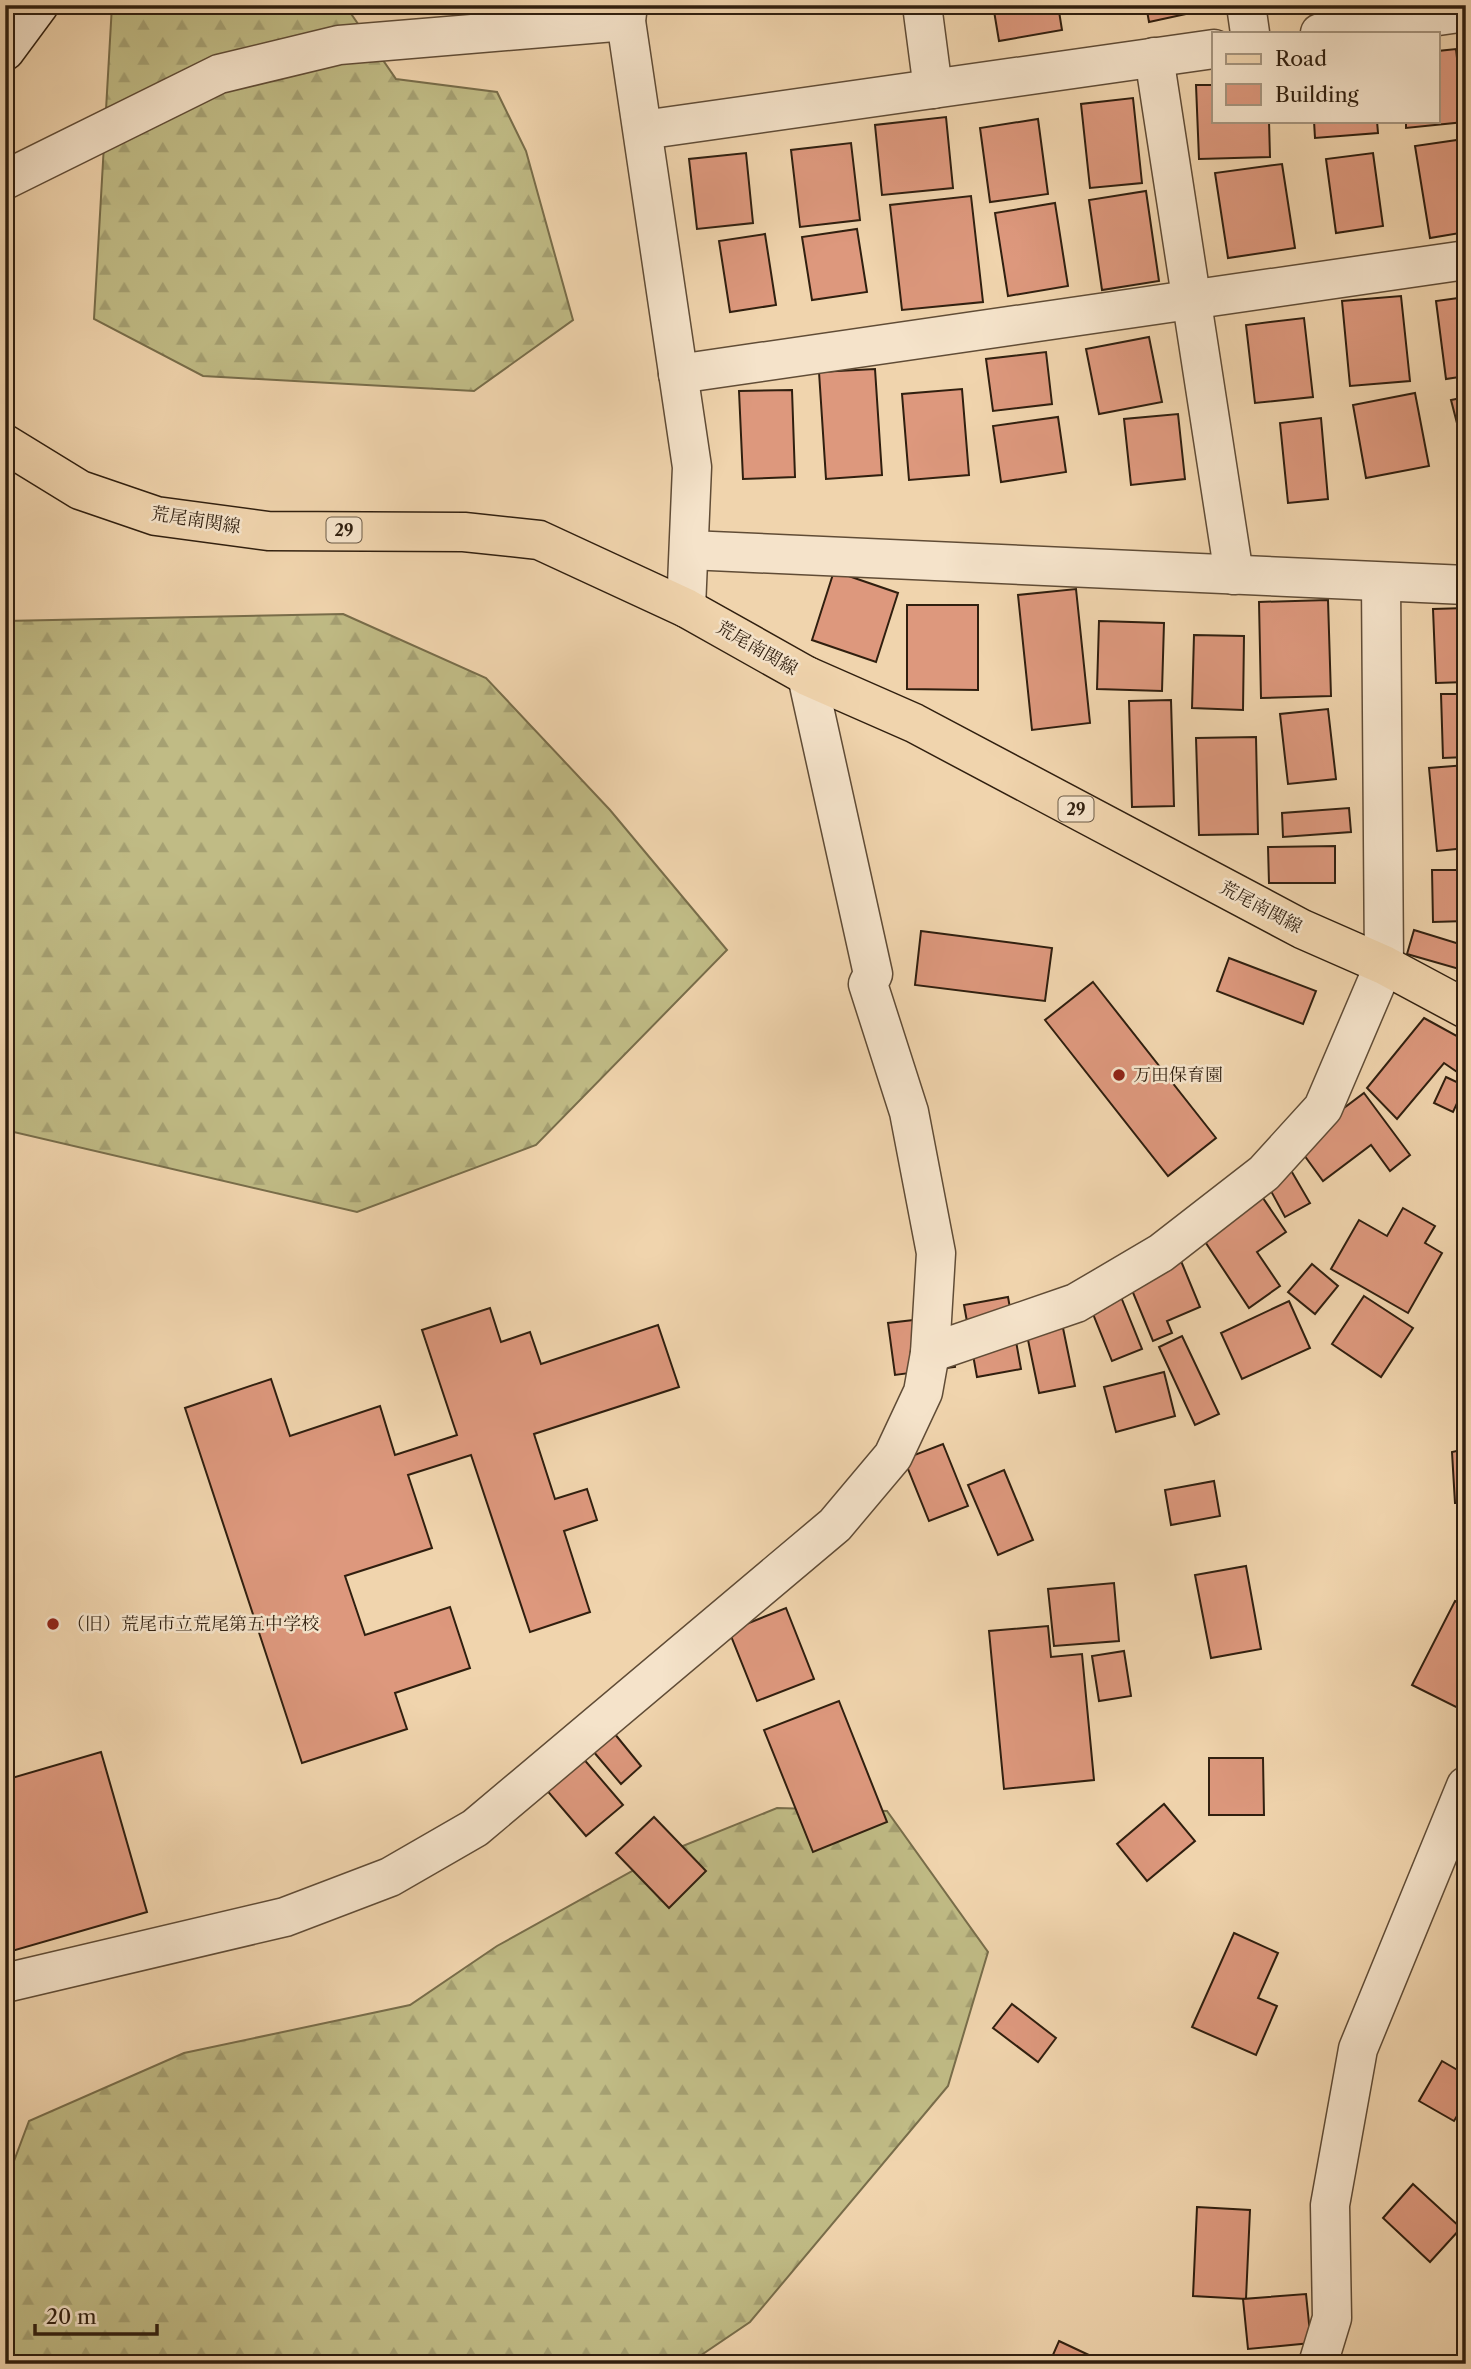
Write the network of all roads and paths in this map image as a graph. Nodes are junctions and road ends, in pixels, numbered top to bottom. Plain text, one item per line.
1 (39, 5) edge
2 (922, 5) edge
3 (1246, 5) edge
4 (1466, 12) edge
5 (627, 13) edge
6 (508, 18) edge
7 (1250, 32) edge
8 (1327, 32) edge
9 (1212, 48) edge
10 (5, 51) edge
11 (1154, 57) junction
12 (933, 89) junction
13 (643, 130) junction
14 (5, 180) edge
15 (1466, 260) edge
16 (1192, 301) junction
17 (678, 374) junction
18 (5, 444) edge
19 (689, 550) junction
20 (1234, 575) junction
21 (1381, 582) junction
22 (1466, 585) edge
23 (687, 607) junction
24 (807, 676) junction
25 (1384, 965) junction
26 (1466, 1009) edge
27 (930, 1353) junction
28 (1466, 1786) edge
29 (5, 1983) edge
30 (1318, 2364) edge

1 - 10 street
2 - 12 street
3 - 7 street
4 - 8 street
5 - 6 street
5 - 13 street
6 - 14 street
9 - 11 street
11 - 12 street
11 - 16 street
12 - 13 street
13 - 17 street
15 - 16 street
16 - 17 street
16 - 20 street
17 - 19 street
18 - 23 main road, 荒尾南関線 / 29
19 - 20 street
19 - 23 street
20 - 21 street
21 - 22 street
21 - 25 street
23 - 24 main road, 荒尾南関線 / 29
24 - 25 main road, 荒尾南関線 / 29
24 - 27 street
25 - 26 main road, 荒尾南関線 / 29
25 - 27 street
27 - 29 street
28 - 30 street

